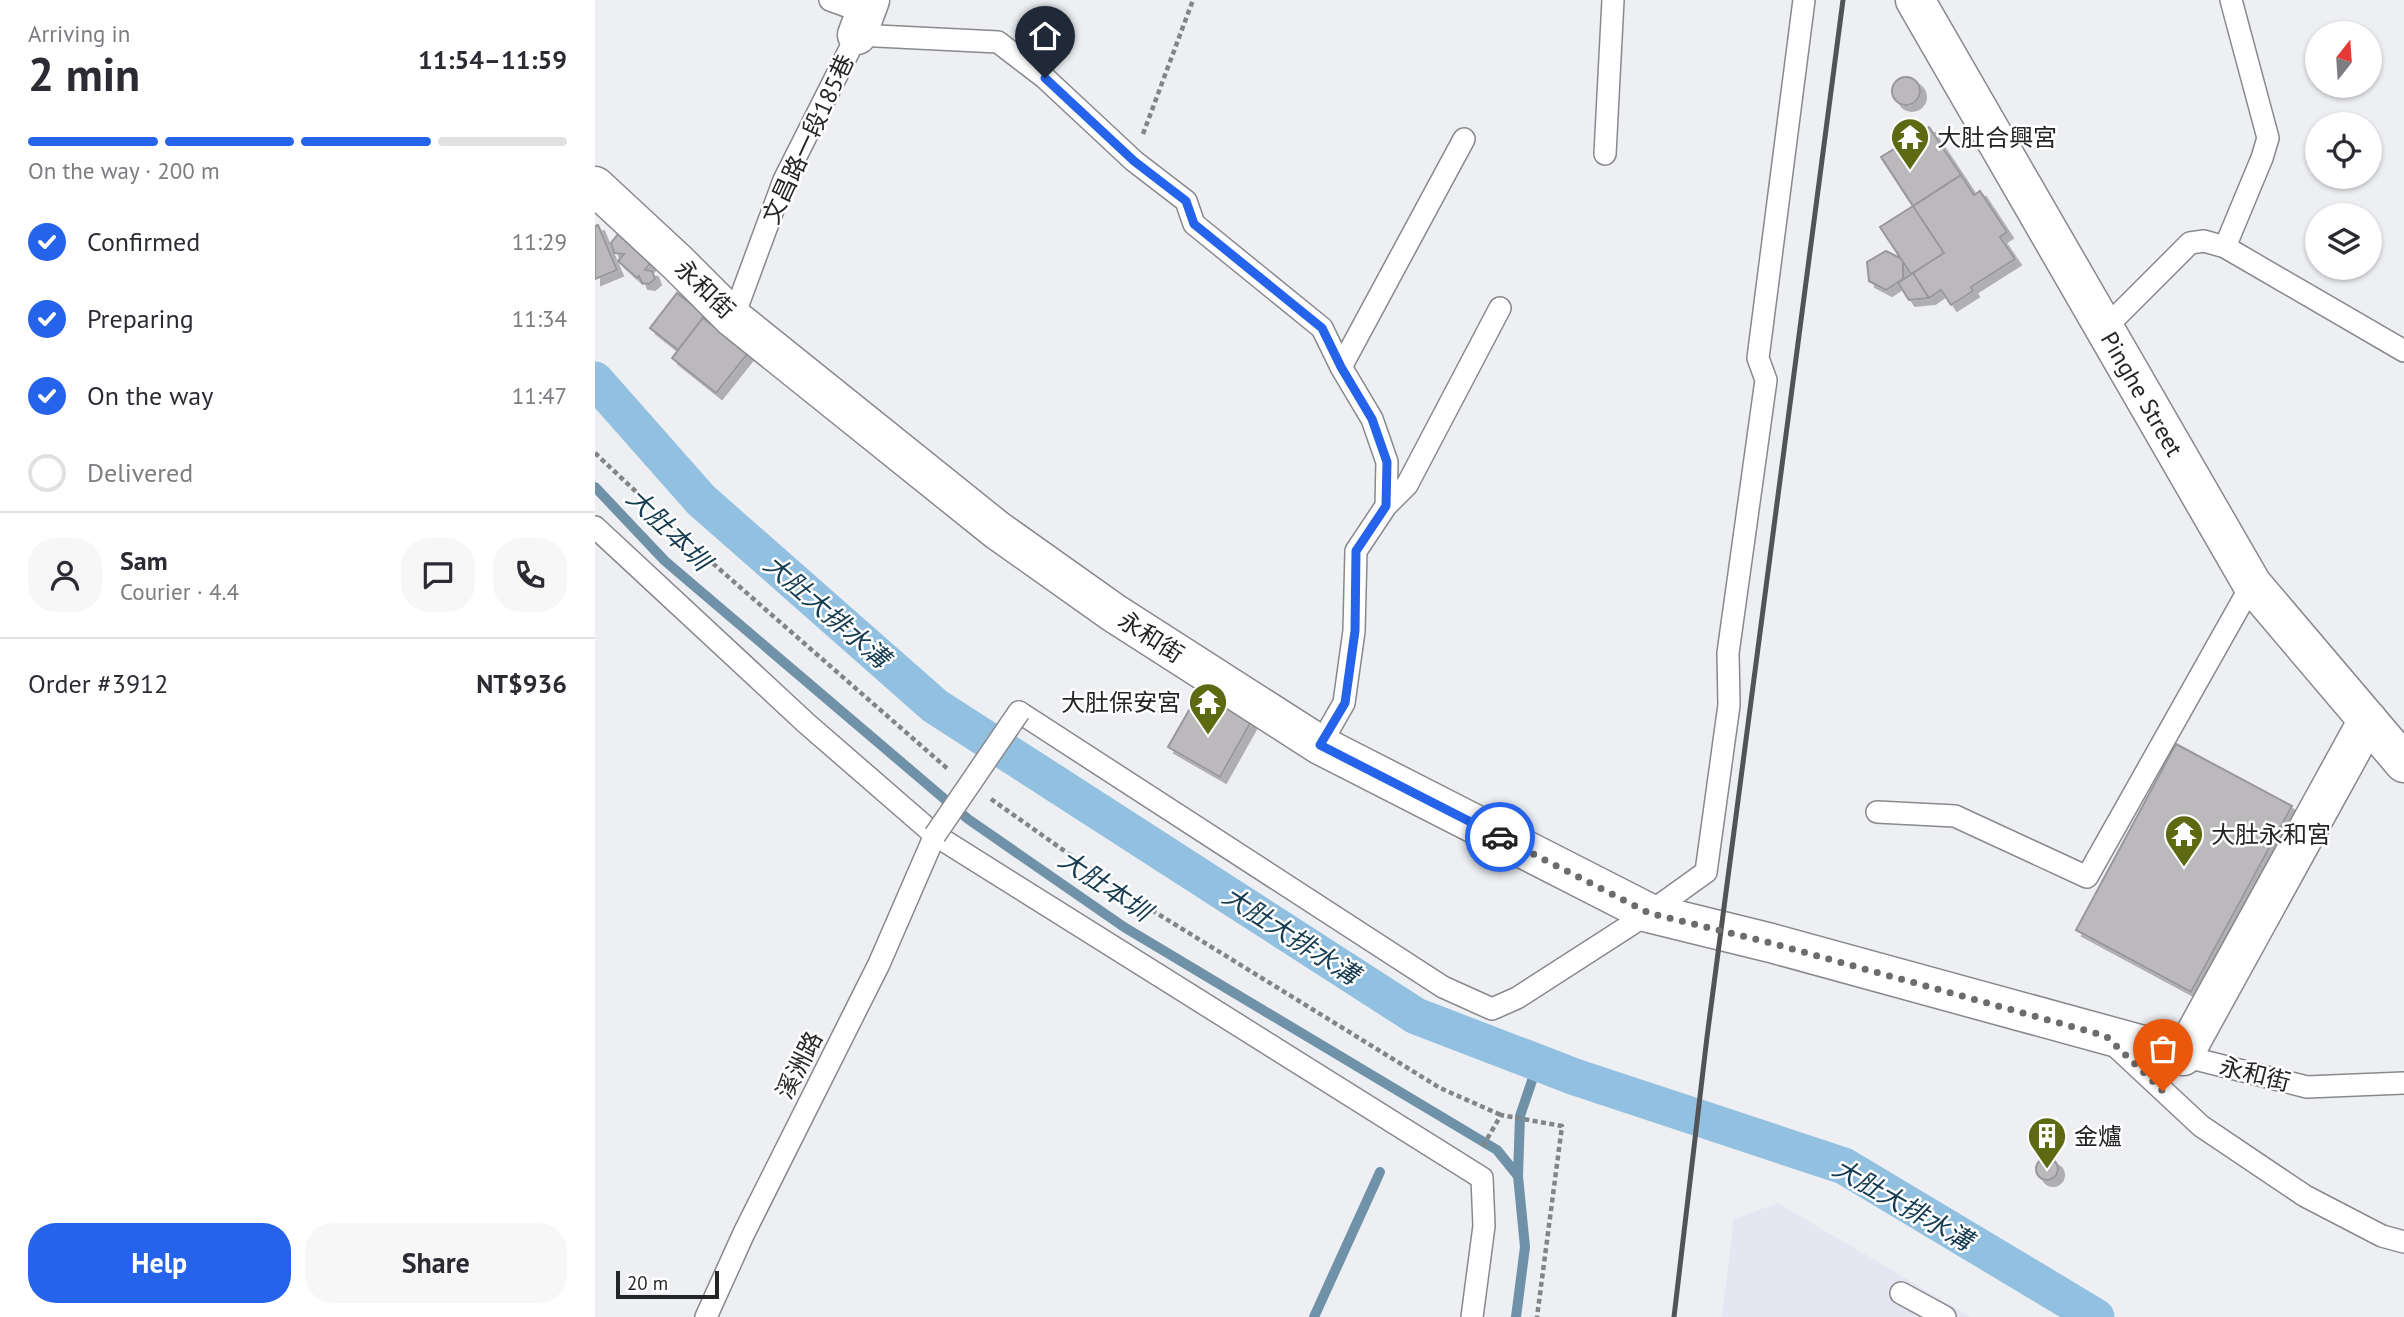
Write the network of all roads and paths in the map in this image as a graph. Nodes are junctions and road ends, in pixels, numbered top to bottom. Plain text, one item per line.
1 (830, 0) edge
2 (1193, 0) edge
3 (1613, 0) edge
4 (1804, 0) edge
5 (1915, 0) edge
6 (2231, 0) edge
7 (864, 16) edge
8 (1464, 139) dead end
9 (1605, 154) dead end
10 (1134, 161) junction
11 (595, 186) edge
12 (2225, 247) junction
13 (1500, 308) dead end
14 (733, 318) junction
15 (2104, 329) junction
16 (2404, 351) edge
17 (1341, 367) junction
18 (595, 453) edge
19 (1386, 506) junction
20 (595, 527) edge
21 (2252, 584) junction
22 (2368, 720) junction
23 (1320, 745) junction
24 (2404, 763) edge
25 (970, 784) junction
26 (1877, 812) dead end
27 (935, 835) junction
28 (1649, 913) junction
29 (2106, 1036) junction
30 (2183, 1056) junction
31 (2404, 1083) edge
32 (1501, 1115) junction
33 (1469, 1170) junction
34 (2404, 1242) edge
35 (1901, 1293) dead end
36 (706, 1317) edge
37 (1472, 1317) edge
38 (1537, 1317) edge
39 (1945, 1317) edge

1 - 7 lane
2 - 10 path
3 - 9 lane
4 - 28 lane
5 - 15 street, Pinghe Street
6 - 12 lane
7 - 10 lane
7 - 14 lane, 文昌路一段185巷
8 - 17 lane
10 - 17 lane
11 - 14 street, 永和街
12 - 15 lane
12 - 16 lane
13 - 19 lane
14 - 23 street, 永和街
15 - 21 street, Pinghe Street
17 - 19 lane
18 - 25 path
19 - 23 lane
20 - 27 lane
21 - 22 street, Pinghe Street
21 - 26 lane
22 - 24 street, Pinghe Street
22 - 30 street
23 - 28 street, 永和街
25 - 27 lane, 溪洲路, bridge
25 - 28 lane, 溪洲路, bridge
25 - 32 path
27 - 33 lane
27 - 36 lane, 溪洲路
28 - 29 street, 永和街
29 - 30 street, 永和街
29 - 34 lane
30 - 31 lane, 永和街
32 - 33 path
32 - 38 path
33 - 37 lane
35 - 39 lane

